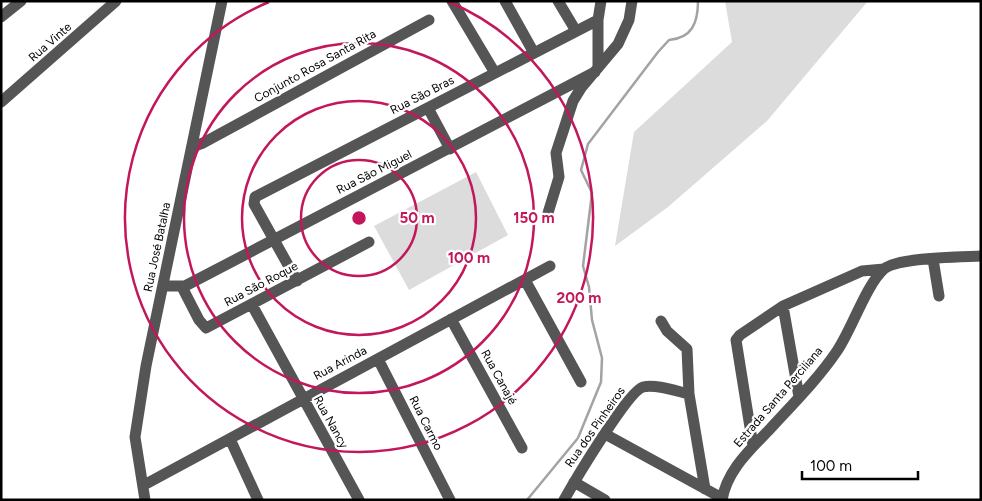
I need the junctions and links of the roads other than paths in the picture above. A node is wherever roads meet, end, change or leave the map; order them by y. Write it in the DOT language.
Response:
graph roads {
  1 [pos="21,1"];
  2 [pos="116,1"];
  3 [pos="222,1"];
  4 [pos="452,1"];
  5 [pos="505,1"];
  6 [pos="558,1"];
  7 [pos="601,1"];
  8 [pos="632,1"];
  9 [pos="1,17"];
  10 [pos="429,20"];
  11 [pos="598,20"];
  12 [pos="576,31"];
  13 [pos="534,53"];
  14 [pos="597,70"];
  15 [pos="495,72"];
  16 [pos="1,102"];
  17 [pos="428,108"];
  18 [pos="196,126"];
  19 [pos="213,136"];
  20 [pos="192,147"];
  21 [pos="450,149"];
  22 [pos="548,213"];
  23 [pos="274,239"];
  24 [pos="369,242"];
  25 [pos="981,256"];
  26 [pos="933,259"];
  27 [pos="550,266"];
  28 [pos="884,269"];
  29 [pos="524,280"];
  30 [pos="297,281"];
  31 [pos="163,286"];
  32 [pos="182,287"];
  33 [pos="939,296"];
  34 [pos="252,305"];
  35 [pos="783,306"];
  36 [pos="451,319"];
  37 [pos="661,321"];
  38 [pos="378,359"];
  39 [pos="581,382"];
  40 [pos="689,394"];
  41 [pos="799,397"];
  42 [pos="303,399"];
  43 [pos="605,434"];
  44 [pos="230,439"];
  45 [pos="753,446"];
  46 [pos="522,448"];
  47 [pos="574,482"];
  48 [pos="144,485"];
  49 [pos="705,489"];
  50 [pos="722,499"];
  51 [pos="145,500"];
  52 [pos="258,500"];
  53 [pos="359,500"];
  54 [pos="450,500"];
  55 [pos="564,500"];
  56 [pos="605,500"];
  1 -- 9 [label="street"];
  2 -- 16 [label="street, Rua Vinte"];
  3 -- 18 [label="street, Rua José Batalha"];
  4 -- 15 [label="street"];
  5 -- 13 [label="street"];
  6 -- 12 [label="street"];
  7 -- 11 [label="street"];
  8 -- 14 [label="street"];
  10 -- 19 [label="street, Conjunto Rosa Santa Rita"];
  11 -- 12 [label="street, Rua São Bras"];
  11 -- 14 [label="street"];
  12 -- 13 [label="street, Rua São Bras"];
  13 -- 15 [label="street, Rua São Bras"];
  14 -- 21 [label="street, Rua São Miguel"];
  14 -- 22 [label="street"];
  15 -- 17 [label="street, Rua São Bras"];
  17 -- 21 [label="street"];
  17 -- 23 [label="street, Rua São Bras"];
  18 -- 19 [label="street"];
  18 -- 20 [label="street, Rua José Batalha"];
  19 -- 20 [label="street, Conjunto Rosa Santa Rita"];
  20 -- 31 [label="street, Rua José Batalha"];
  21 -- 23 [label="street, Rua São Miguel"];
  23 -- 30 [label="street"];
  23 -- 32 [label="street, Rua São Miguel"];
  24 -- 30 [label="street, Rua São Roque"];
  25 -- 26 [label="street"];
  26 -- 28 [label="street"];
  26 -- 33 [label="street"];
  27 -- 29 [label="street, Rua Arinda"];
  28 -- 35 [label="street"];
  28 -- 41 [label="street, Estrada Santa Perciliana"];
  29 -- 36 [label="street, Rua Arinda"];
  29 -- 39 [label="street"];
  30 -- 34 [label="street, Rua São Roque"];
  31 -- 32 [label="street"];
  31 -- 48 [label="street, Rua José Batalha"];
  32 -- 34 [label="street, Rua São Roque"];
  34 -- 42 [label="street, Rua Nancy"];
  35 -- 41 [label="street"];
  35 -- 45 [label="street"];
  36 -- 38 [label="street, Rua Arinda"];
  36 -- 46 [label="street, Rua Canajé"];
  37 -- 40 [label="street"];
  38 -- 42 [label="street, Rua Arinda"];
  38 -- 54 [label="street, Rua Carmo"];
  40 -- 43 [label="street, Rua dos Pinheiros"];
  40 -- 49 [label="street"];
  41 -- 45 [label="street, Estrada Santa Perciliana"];
  42 -- 44 [label="street, Rua Arinda"];
  42 -- 53 [label="street, Rua Nancy"];
  43 -- 47 [label="street, Rua dos Pinheiros"];
  43 -- 49 [label="street"];
  44 -- 48 [label="street, Rua Arinda"];
  44 -- 52 [label="street"];
  45 -- 50 [label="street, Estrada Santa Perciliana"];
  47 -- 55 [label="street, Rua dos Pinheiros"];
  47 -- 56 [label="street"];
  48 -- 51 [label="street, Rua José Batalha"];
  49 -- 50 [label="street"];
}
